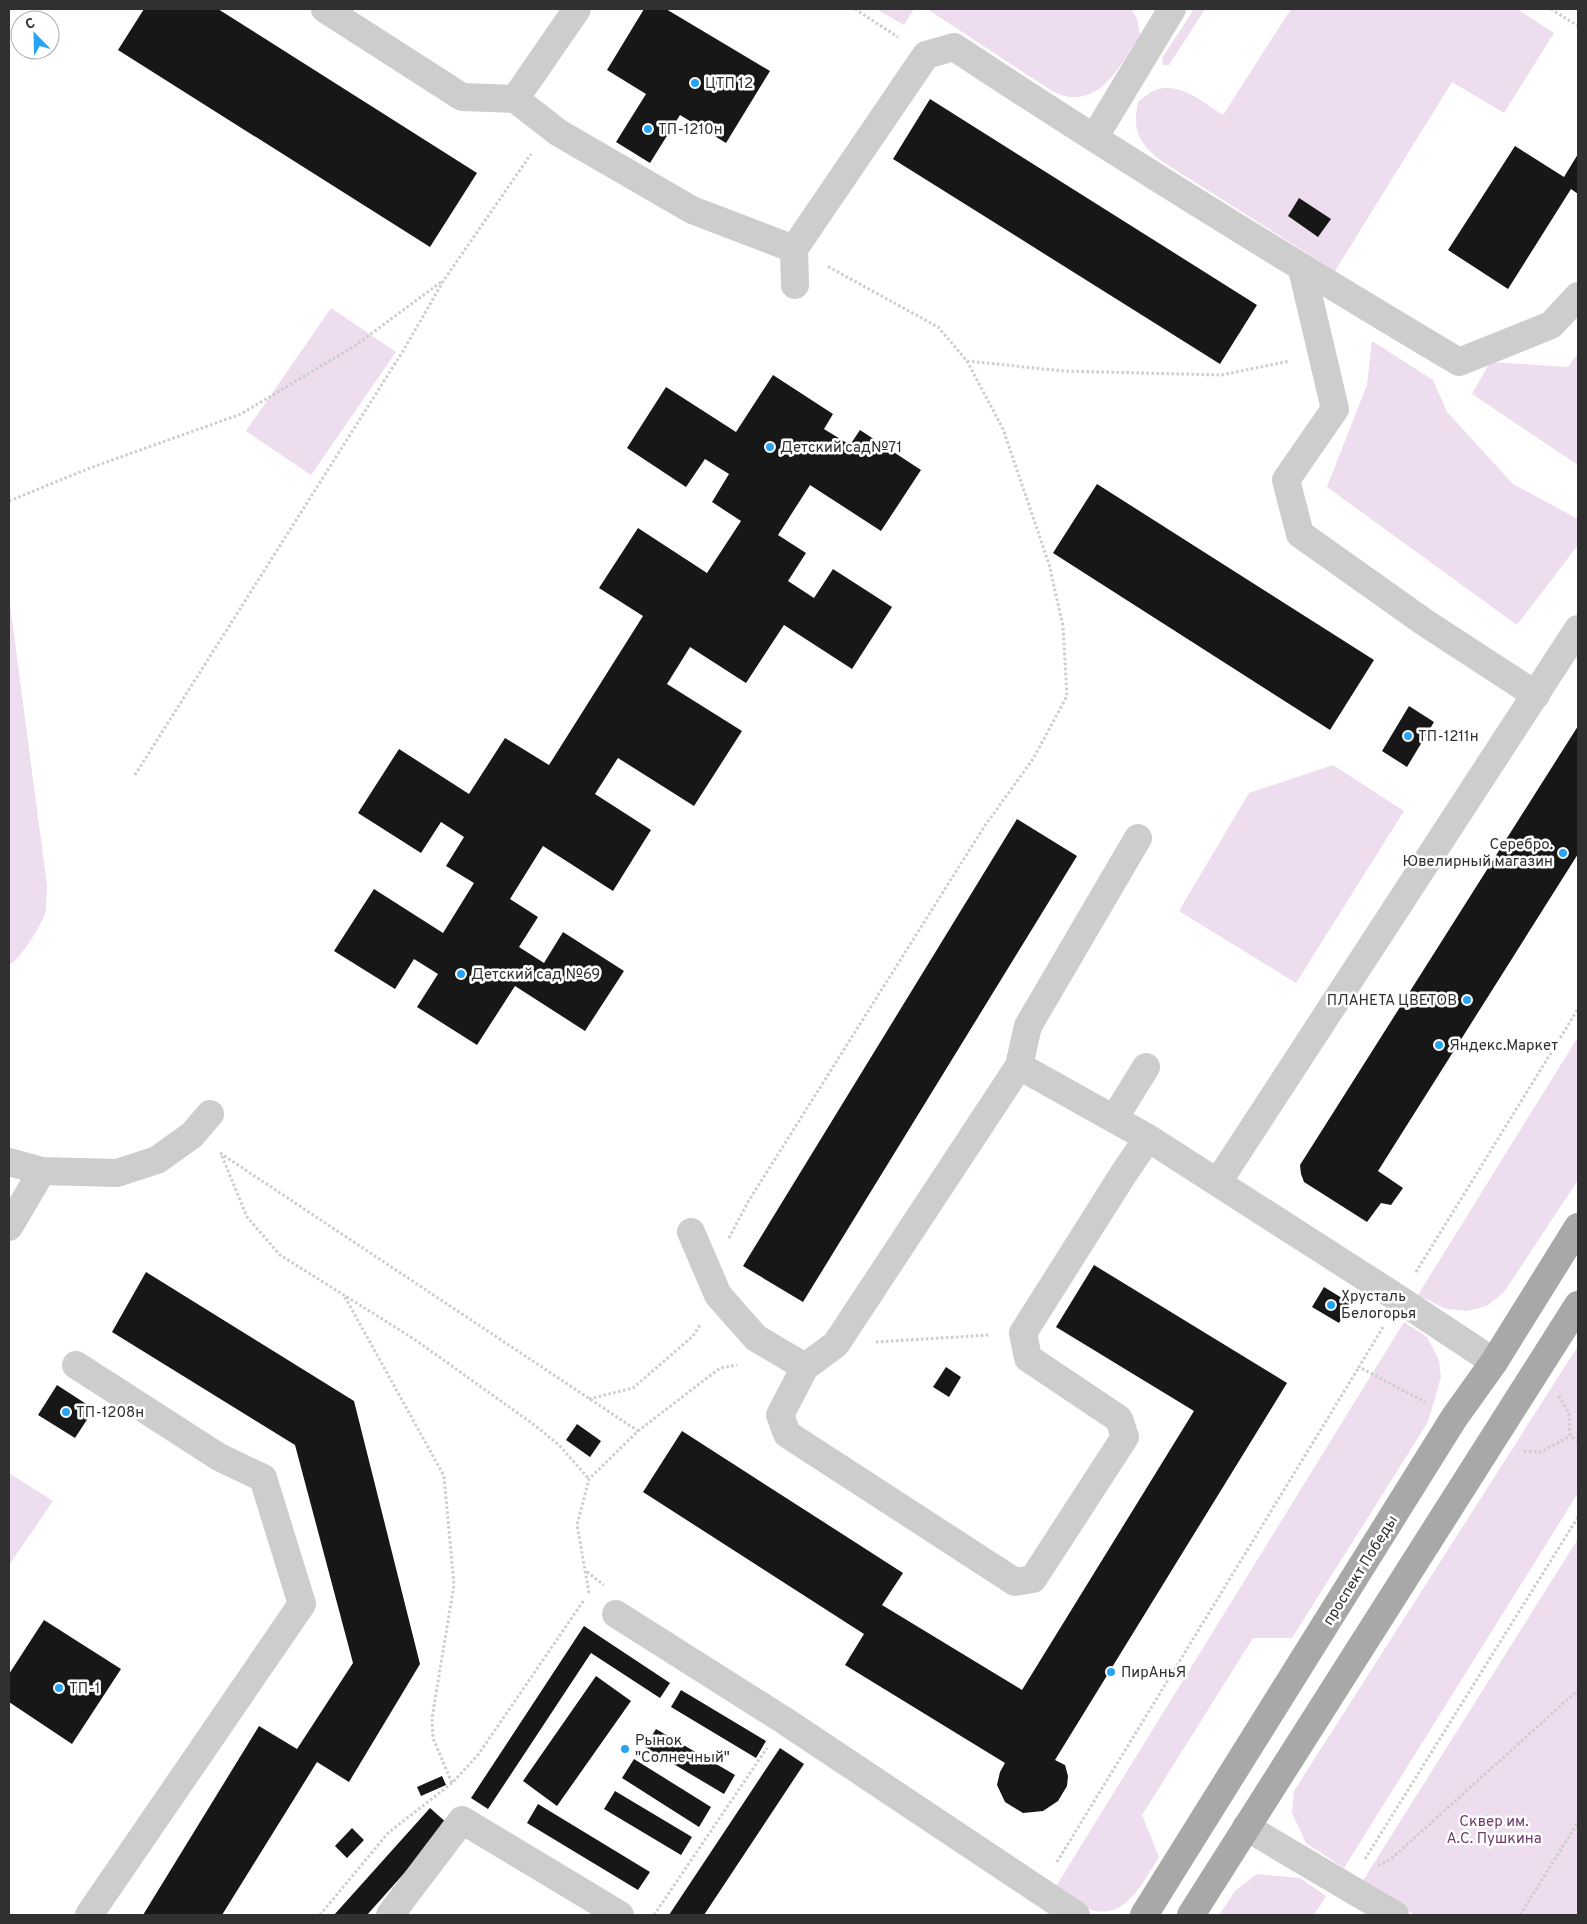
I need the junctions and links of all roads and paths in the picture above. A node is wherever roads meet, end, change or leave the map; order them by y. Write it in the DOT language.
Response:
graph roads {
  1 [pos="325,9"];
  2 [pos="577,9"];
  3 [pos="855,9"];
  4 [pos="1170,9"];
  5 [pos="1551,9"];
  6 [pos="1578,26"];
  7 [pos="926,55"];
  8 [pos="515,98"];
  9 [pos="560,133"];
  10 [pos="1094,138"];
  11 [pos="794,249"];
  12 [pos="1302,269"];
  13 [pos="444,280"];
  14 [pos="795,285"];
  15 [pos="1578,296"];
  16 [pos="1322,355"];
  17 [pos="967,361"];
  18 [pos="9,501"];
  19 [pos="1578,629"];
  20 [pos="1536,695"];
  21 [pos="135,776"];
  22 [pos="1138,838"];
  23 [pos="1578,1009"];
  24 [pos="1019,1066"];
  25 [pos="1146,1068"];
  26 [pos="210,1114"];
  27 [pos="1114,1119"];
  28 [pos="192,1135"];
  29 [pos="1148,1138"];
  30 [pos="222,1155"];
  31 [pos="9,1162"];
  32 [pos="42,1171"];
  33 [pos="1218,1182"];
  34 [pos="9,1227"];
  35 [pos="1578,1227"];
  36 [pos="691,1232"];
  37 [pos="726,1244"];
  38 [pos="718,1294"];
  39 [pos="345,1297"];
  40 [pos="1399,1299"];
  41 [pos="1578,1304"];
  42 [pos="1023,1333"];
  43 [pos="836,1344"];
  44 [pos="796,1361"];
  45 [pos="1494,1362"];
  46 [pos="76,1365"];
  47 [pos="1359,1367"];
  48 [pos="1557,1392"];
  49 [pos="589,1399"];
  50 [pos="1454,1418"];
  51 [pos="638,1431"];
  52 [pos="1570,1436"];
  53 [pos="1492,1439"];
  54 [pos="1578,1441"];
  55 [pos="589,1479"];
  56 [pos="1578,1517"];
  57 [pos="616,1614"];
  58 [pos="1578,1690"];
  59 [pos="785,1721"];
  60 [pos="452,1783"];
  61 [pos="1578,1822"];
  62 [pos="1246,1826"];
  63 [pos="1352,1881"];
  64 [pos="1038,1889"];
  65 [pos="90,1915"];
  66 [pos="320,1915"];
  67 [pos="390,1915"];
  68 [pos="620,1915"];
  69 [pos="654,1915"];
  70 [pos="1076,1915"];
  71 [pos="1144,1915"];
  72 [pos="1190,1915"];
  73 [pos="1395,1915"];
  74 [pos="1520,1915"];
  1 -- 8 [label="lane"];
  2 -- 8 [label="lane"];
  3 -- 7 [label="path"];
  4 -- 10 [label="lane"];
  5 -- 6 [label="path"];
  7 -- 10 [label="lane"];
  7 -- 11 [label="lane"];
  8 -- 9 [label="lane"];
  9 -- 11 [label="lane"];
  9 -- 13 [label="path"];
  10 -- 12 [label="lane"];
  11 -- 14 [label="lane"];
  11 -- 17 [label="path"];
  12 -- 15 [label="lane"];
  12 -- 16 [label="lane"];
  13 -- 18 [label="path"];
  13 -- 21 [label="path"];
  16 -- 17 [label="path"];
  16 -- 20 [label="lane"];
  17 -- 37 [label="path"];
  19 -- 20 [label="lane"];
  20 -- 33 [label="lane"];
  22 -- 24 [label="lane"];
  23 -- 40 [label="path"];
  24 -- 27 [label="lane"];
  24 -- 43 [label="lane"];
  25 -- 27 [label="lane"];
  26 -- 28 [label="lane"];
  27 -- 29 [label="lane"];
  28 -- 30 [label="path"];
  28 -- 32 [label="lane"];
  29 -- 33 [label="lane"];
  29 -- 42 [label="lane"];
  30 -- 39 [label="path"];
  30 -- 49 [label="path"];
  31 -- 32 [label="lane"];
  32 -- 34 [label="lane"];
  33 -- 40 [label="lane"];
  35 -- 45 [label="main road, проспект Победы"];
  36 -- 38 [label="lane"];
  38 -- 44 [label="lane"];
  38 -- 49 [label="path"];
  39 -- 55 [label="path"];
  39 -- 60 [label="path"];
  40 -- 45 [label="lane"];
  40 -- 47 [label="path"];
  41 -- 53 [label="main road"];
  42 -- 43 [label="path"];
  42 -- 44 [label="lane"];
  43 -- 44 [label="lane"];
  44 -- 51 [label="path"];
  45 -- 50 [label="main road, проспект Победы"];
  46 -- 65 [label="lane"];
  47 -- 50 [label="path"];
  47 -- 64 [label="path"];
  48 -- 52 [label="path"];
  49 -- 51 [label="path"];
  50 -- 71 [label="main road, проспект Победы"];
  51 -- 55 [label="path"];
  52 -- 53 [label="path"];
  52 -- 54 [label="path"];
  53 -- 62 [label="main road"];
  55 -- 60 [label="path"];
  56 -- 63 [label="path"];
  57 -- 59 [label="lane"];
  58 -- 63 [label="path"];
  59 -- 64 [label="lane"];
  59 -- 69 [label="path"];
  60 -- 66 [label="path"];
  61 -- 74 [label="path"];
  62 -- 63 [label="lane"];
  62 -- 72 [label="main road"];
  63 -- 73 [label="lane"];
  64 -- 70 [label="lane"];
  67 -- 68 [label="lane"];
}
